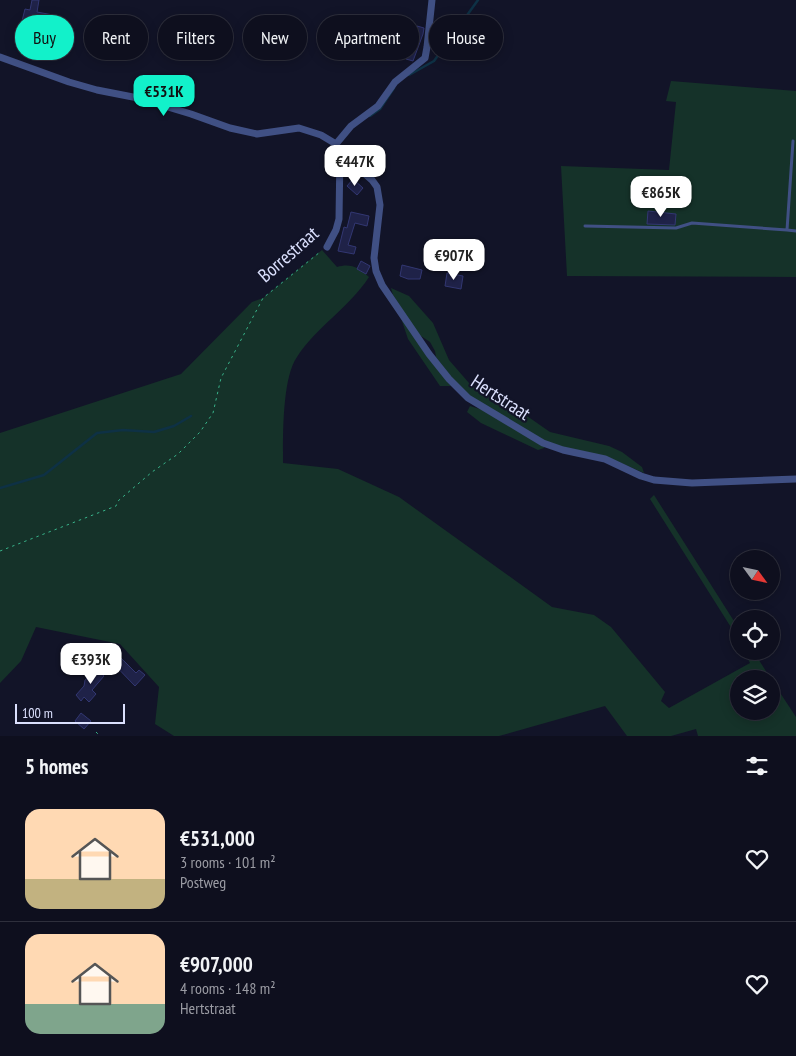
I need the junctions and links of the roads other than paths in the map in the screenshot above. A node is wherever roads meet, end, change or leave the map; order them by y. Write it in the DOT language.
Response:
graph roads {
  1 [pos="432,0"];
  2 [pos="0,57"];
  3 [pos="793,141"];
  4 [pos="336,144"];
  5 [pos="340,152"];
  6 [pos="586,226"];
  7 [pos="787,230"];
  8 [pos="796,230"];
  9 [pos="327,247"];
  10 [pos="796,479"];
  1 -- 4 [label="street"];
  2 -- 4 [label="street"];
  3 -- 7 [label="lane"];
  4 -- 5 [label="street, Borrestraat"];
  5 -- 9 [label="street, Borrestraat"];
  5 -- 10 [label="street, Hertstraat"];
  6 -- 7 [label="lane"];
  7 -- 8 [label="lane"];
}
